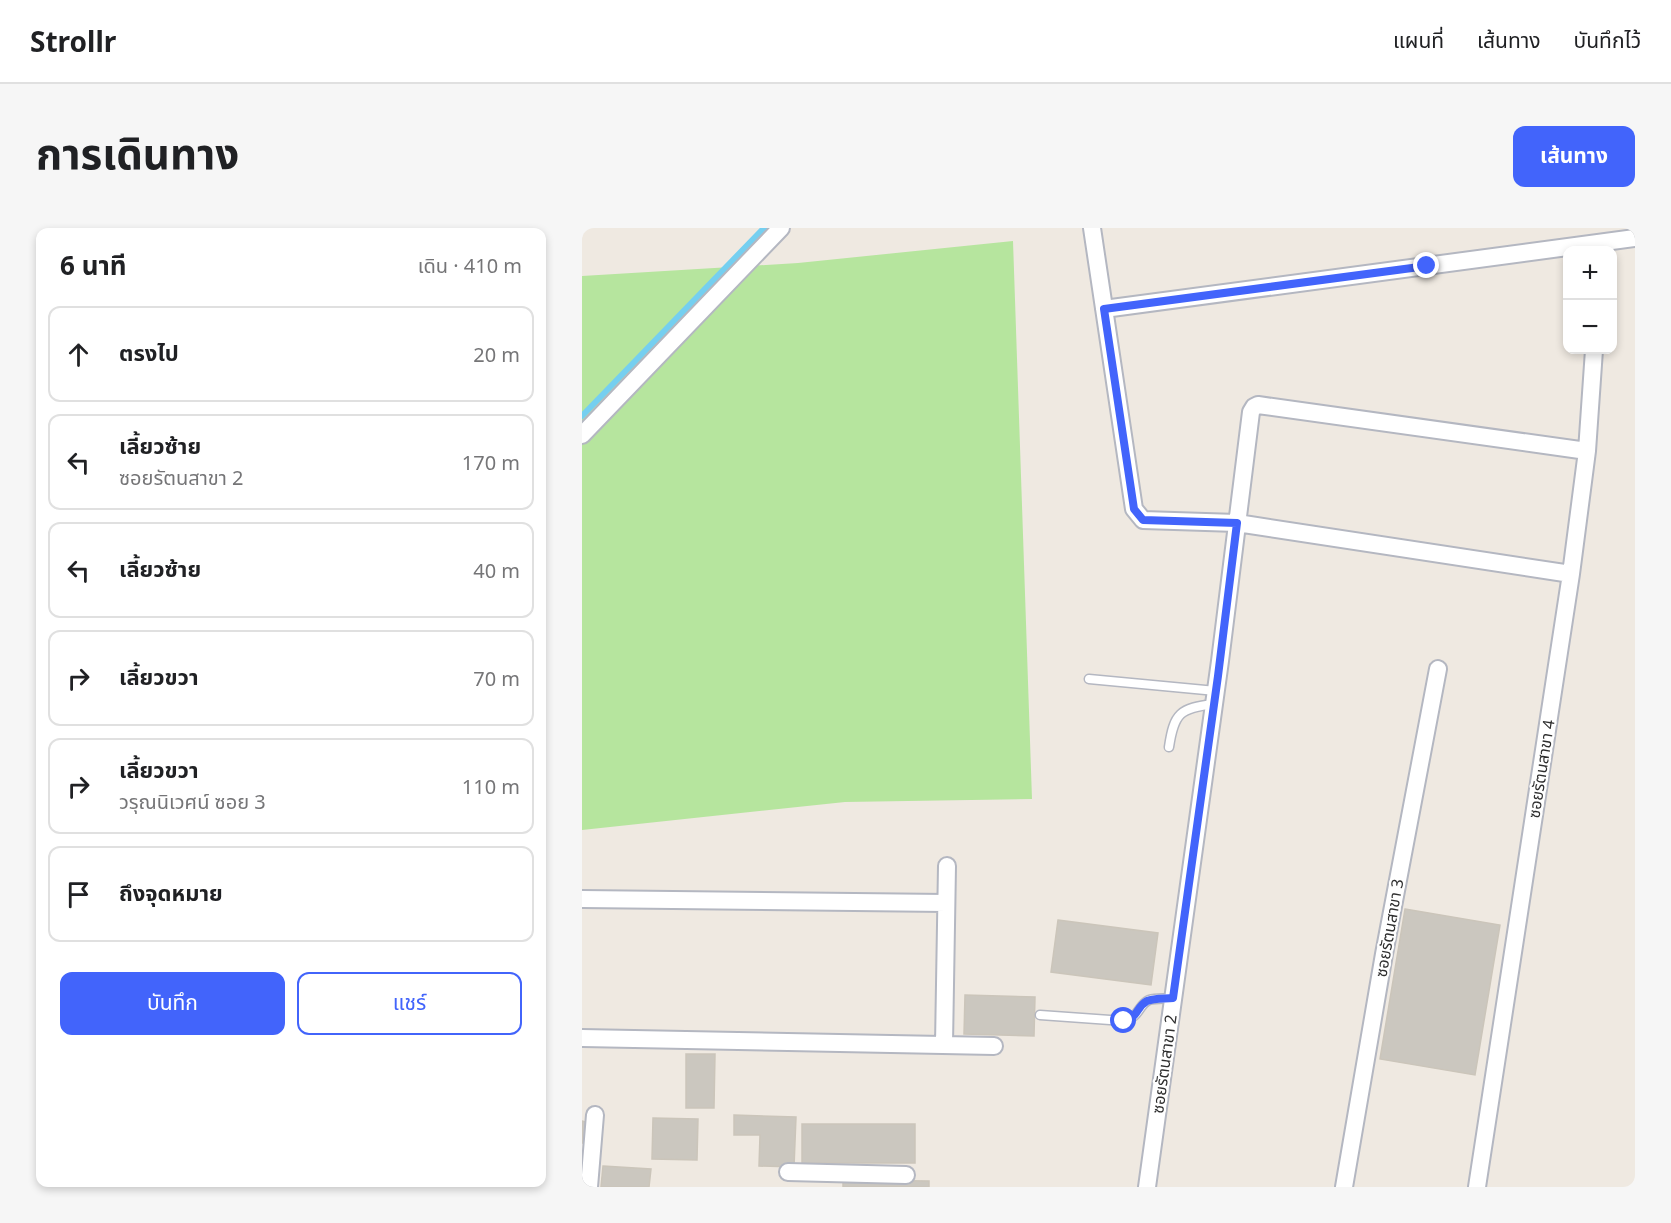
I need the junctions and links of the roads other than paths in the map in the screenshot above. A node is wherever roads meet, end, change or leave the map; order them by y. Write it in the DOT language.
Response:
graph roads {
  1 [pos="781,228"];
  2 [pos="1092,228"];
  3 [pos="1635,238"];
  4 [pos="1104,309"];
  5 [pos="1594,354"];
  6 [pos="582,435"];
  7 [pos="1587,451"];
  8 [pos="1237,523"];
  9 [pos="1571,574"];
  10 [pos="1438,669"];
  11 [pos="1089,679"];
  12 [pos="1215,697"];
  13 [pos="1169,747"];
  14 [pos="947,866"];
  15 [pos="582,899"];
  16 [pos="946,903"];
  17 [pos="1173,998"];
  18 [pos="1040,1015"];
  19 [pos="582,1038"];
  20 [pos="944,1044"];
  21 [pos="994,1046"];
  22 [pos="595,1115"];
  23 [pos="788,1172"];
  24 [pos="906,1175"];
  25 [pos="833,1180"];
  26 [pos="590,1187"];
  27 [pos="1147,1187"];
  28 [pos="1344,1187"];
  29 [pos="1477,1187"];
  1 -- 6 [label="street"];
  2 -- 4 [label="street"];
  3 -- 4 [label="street"];
  4 -- 8 [label="street"];
  5 -- 7 [label="street, ซอยรัตนสาขา 4"];
  7 -- 8 [label="street, ซอยรัตนสาขา 2"];
  7 -- 9 [label="street, ซอยรัตนสาขา 4"];
  8 -- 9 [label="street"];
  8 -- 12 [label="street, ซอยรัตนสาขา 2"];
  9 -- 29 [label="street, ซอยรัตนสาขา 4"];
  10 -- 28 [label="street, ซอยรัตนสาขา 3"];
  11 -- 12 [label="lane"];
  12 -- 13 [label="lane"];
  12 -- 17 [label="street, ซอยรัตนสาขา 2"];
  14 -- 16 [label="street"];
  15 -- 16 [label="street"];
  16 -- 20 [label="street"];
  17 -- 18 [label="lane"];
  17 -- 27 [label="street, ซอยรัตนสาขา 2"];
  19 -- 20 [label="street"];
  20 -- 21 [label="street"];
  22 -- 26 [label="street"];
  23 -- 25 [label="street"];
  24 -- 25 [label="street"];
}
